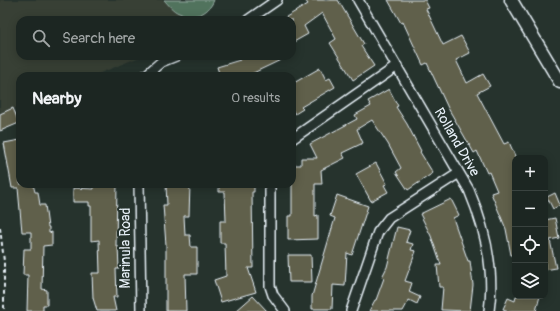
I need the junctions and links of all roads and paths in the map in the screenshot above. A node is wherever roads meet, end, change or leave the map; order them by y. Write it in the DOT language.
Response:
graph roads {
  1 [pos="277,0"];
  2 [pos="358,0"];
  3 [pos="511,0"];
  4 [pos="254,16"];
  5 [pos="166,60"];
  6 [pos="398,66"];
  7 [pos="150,72"];
  8 [pos="560,82"];
  9 [pos="296,136"];
  10 [pos="459,173"];
  11 [pos="139,188"];
  12 [pos="270,188"];
  13 [pos="0,228"];
  14 [pos="4,311"];
  15 [pos="140,311"];
  16 [pos="285,311"];
  17 [pos="351,311"];
  18 [pos="489,311"];
  1 -- 4 [label="street"];
  2 -- 6 [label="street, Rolland Drive"];
  3 -- 8 [label="street"];
  5 -- 7 [label="street"];
  6 -- 9 [label="street"];
  6 -- 10 [label="street, Rolland Drive"];
  10 -- 17 [label="street"];
  10 -- 18 [label="street, Rolland Drive"];
  11 -- 15 [label="street, Marinula Road"];
  12 -- 16 [label="street"];
  13 -- 14 [label="path"];
}
